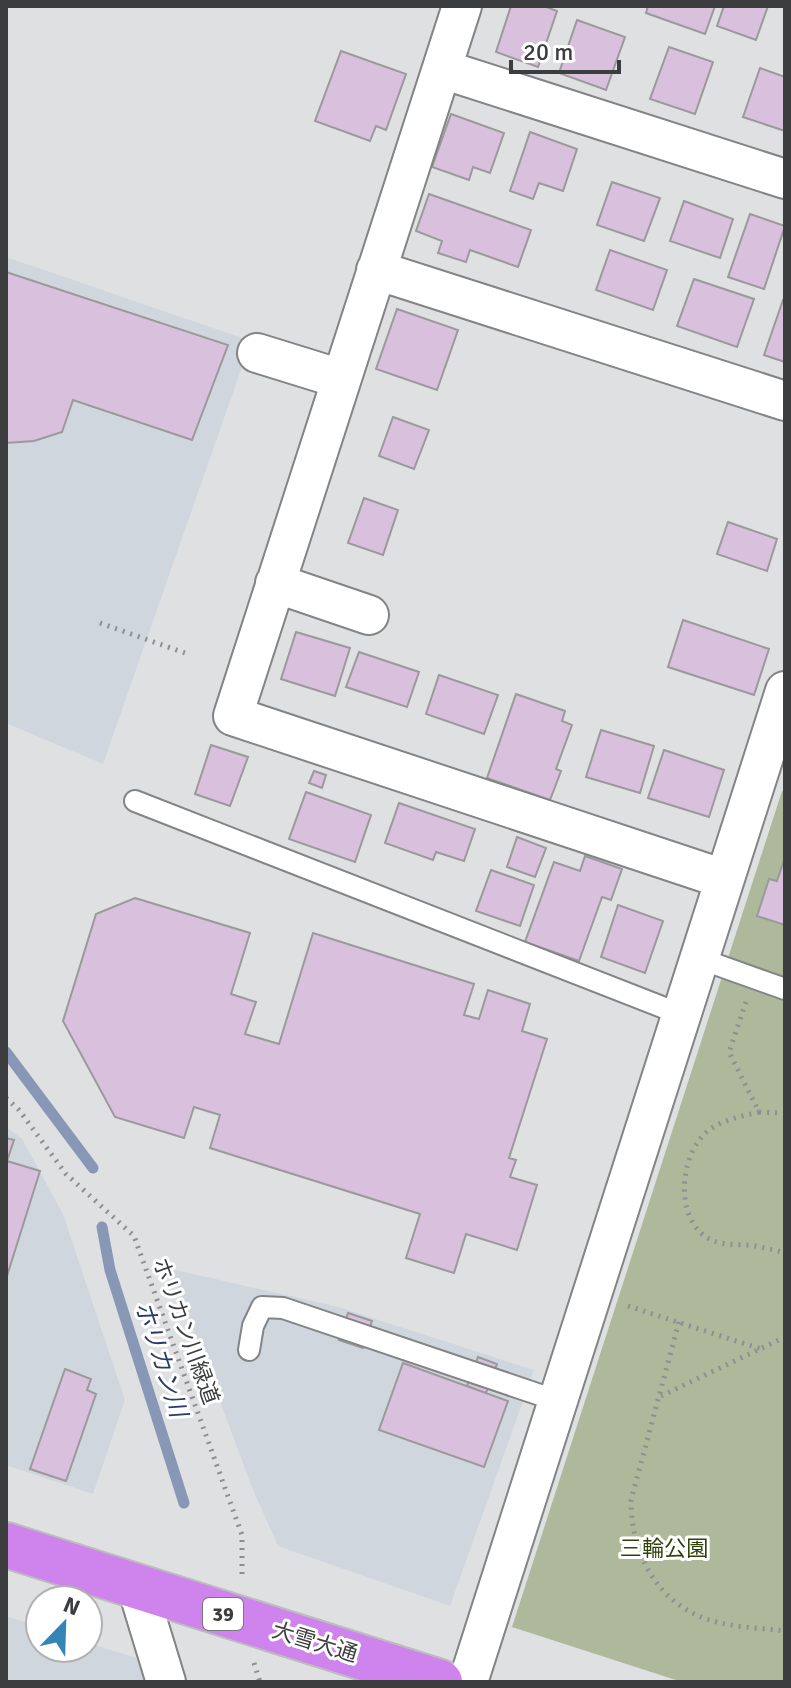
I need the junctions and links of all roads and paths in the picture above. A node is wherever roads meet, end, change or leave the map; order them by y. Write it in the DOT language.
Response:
graph roads {
  1 [pos="462,6"];
  2 [pos="442,69"];
  3 [pos="785,179"];
  4 [pos="376,270"];
  5 [pos="257,353"];
  6 [pos="341,379"];
  7 [pos="785,401"];
  8 [pos="275,583"];
  9 [pos="369,615"];
  10 [pos="100,623"];
  11 [pos="185,653"];
  12 [pos="785,691"];
  13 [pos="135,801"];
  14 [pos="724,879"];
  15 [pos="698,958"];
  16 [pos="754,978"];
  17 [pos="785,989"];
  18 [pos="680,1014"];
  19 [pos="6,1098"];
  20 [pos="759,1112"];
  21 [pos="785,1113"];
  22 [pos="785,1253"];
  23 [pos="592,1295"];
  24 [pos="679,1322"];
  25 [pos="785,1337"];
  26 [pos="761,1349"];
  27 [pos="249,1350"];
  28 [pos="660,1397"];
  29 [pos="558,1401"];
  30 [pos="6,1545"];
  31 [pos="137,1587"];
  32 [pos="242,1620"];
  33 [pos="785,1631"];
  34 [pos="166,1682"];
  35 [pos="440,1682"];
  36 [pos="468,1682"];
  1 -- 2 [label="street"];
  2 -- 3 [label="street"];
  2 -- 4 [label="street"];
  4 -- 6 [label="street"];
  4 -- 7 [label="street"];
  5 -- 6 [label="street"];
  6 -- 8 [label="street"];
  8 -- 9 [label="street"];
  8 -- 14 [label="street"];
  10 -- 11 [label="path"];
  12 -- 14 [label="street"];
  13 -- 18 [label="lane"];
  14 -- 15 [label="street"];
  15 -- 16 [label="lane"];
  15 -- 18 [label="street"];
  16 -- 17 [label="lane"];
  16 -- 20 [label="path"];
  18 -- 23 [label="street"];
  19 -- 32 [label="path, ホリカン川緑道"];
  20 -- 21 [label="path"];
  20 -- 22 [label="path"];
  23 -- 24 [label="path"];
  23 -- 29 [label="street"];
  24 -- 26 [label="path"];
  24 -- 28 [label="path"];
  25 -- 26 [label="path"];
  26 -- 28 [label="path"];
  27 -- 29 [label="lane"];
  28 -- 33 [label="path"];
  29 -- 36 [label="street"];
  30 -- 31 [label="highway, 大雪大通 / 39"];
  31 -- 32 [label="highway, 大雪大通 / 39"];
  31 -- 34 [label="street"];
  32 -- 35 [label="highway, 大雪大通 / 39"];
}
